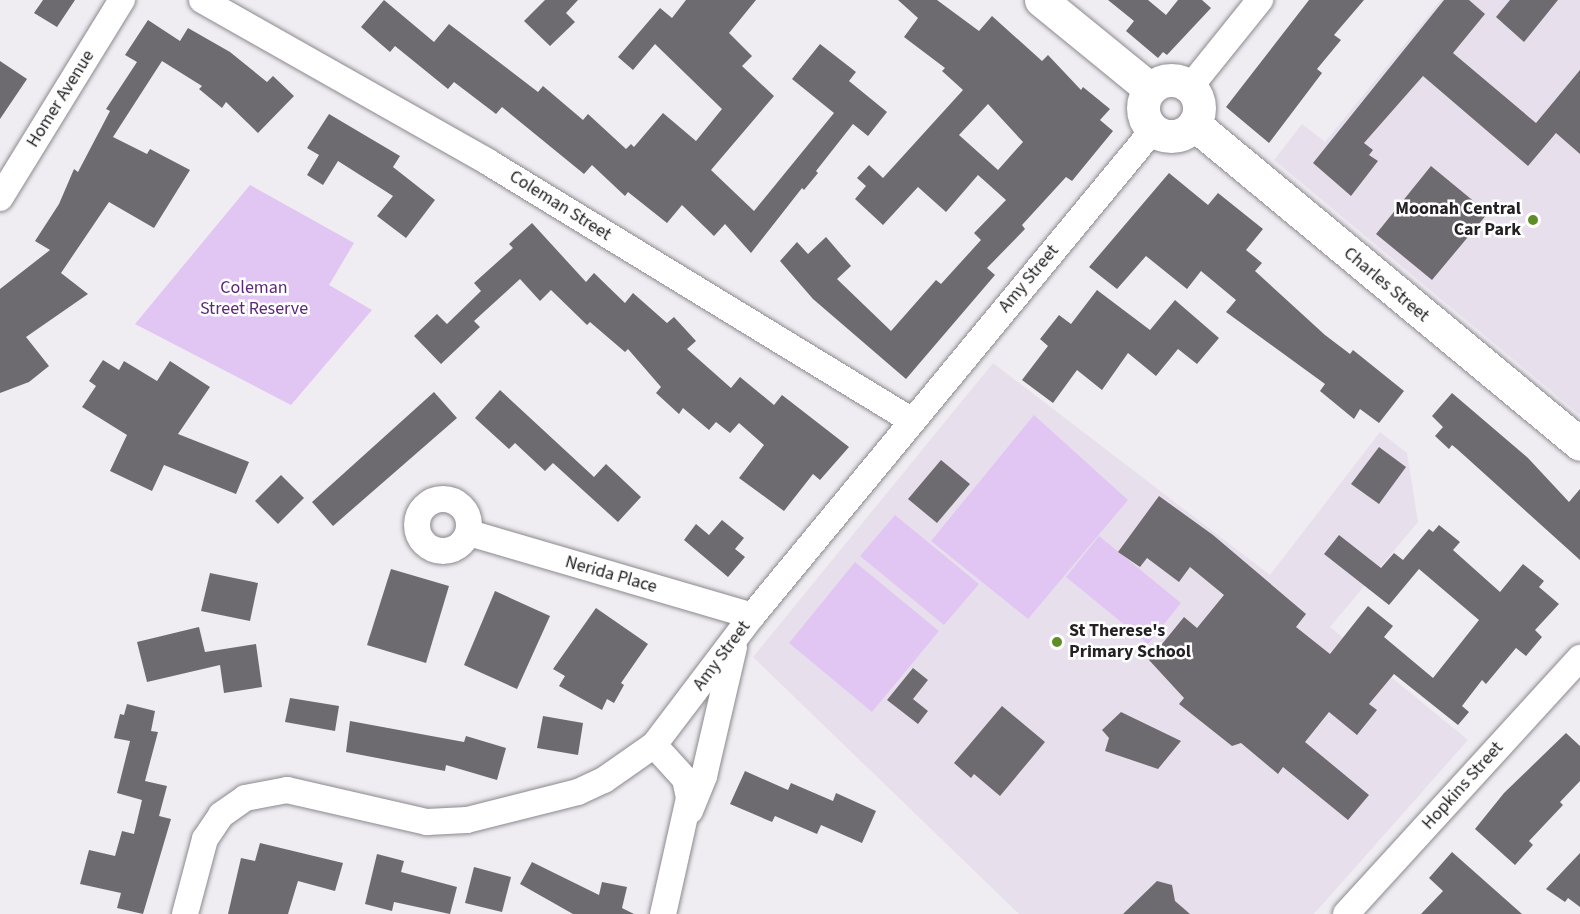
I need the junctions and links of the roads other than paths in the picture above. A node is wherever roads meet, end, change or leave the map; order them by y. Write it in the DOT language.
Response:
graph roads {
  1 [pos="122,0"];
  2 [pos="201,0"];
  3 [pos="1041,0"];
  4 [pos="1260,0"];
  5 [pos="1190,87"];
  6 [pos="1149,89"];
  7 [pos="1194,124"];
  8 [pos="1153,130"];
  9 [pos="0,198"];
  10 [pos="912,421"];
  11 [pos="1580,444"];
  12 [pos="469,533"];
  13 [pos="752,616"];
  14 [pos="736,638"];
  15 [pos="1580,658"];
  16 [pos="654,745"];
  17 [pos="688,814"];
  18 [pos="1349,913"];
  19 [pos="184,914"];
  20 [pos="663,914"];
  1 -- 9 [label="street, Homer Avenue"];
  2 -- 10 [label="street, Coleman Street"];
  3 -- 6 [label="street"];
  4 -- 5 [label="street"];
  5 -- 6 [label="street"];
  5 -- 7 [label="street"];
  6 -- 8 [label="street"];
  7 -- 8 [label="street"];
  7 -- 11 [label="street, Charles Street"];
  8 -- 10 [label="street, Amy Street"];
  10 -- 13 [label="street, Amy Street"];
  12 -- 13 [label="street, Nerida Place"];
  13 -- 14 [label="street, Amy Street"];
  14 -- 16 [label="street, Amy Street"];
  14 -- 17 [label="street"];
  15 -- 18 [label="street, Hopkins Street"];
  16 -- 17 [label="street"];
  16 -- 19 [label="street, Amy Street"];
  17 -- 20 [label="street"];
}
